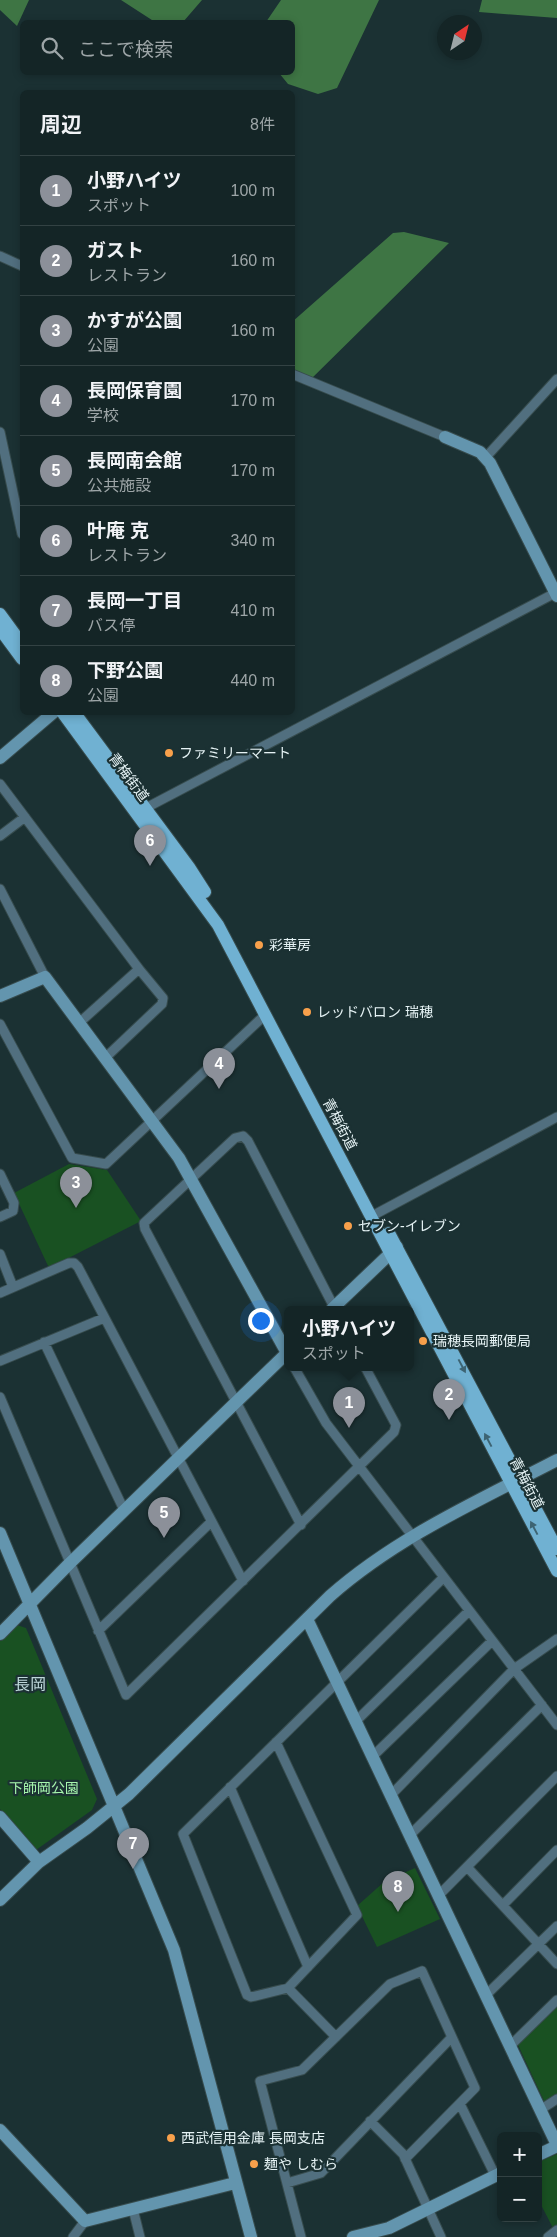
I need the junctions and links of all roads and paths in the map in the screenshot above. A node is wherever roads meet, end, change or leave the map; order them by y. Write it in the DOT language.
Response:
graph roads {
  1 [pos="0,256"];
  2 [pos="20,265"];
  3 [pos="295,375"];
  4 [pos="557,379"];
  5 [pos="0,432"];
  6 [pos="445,437"];
  7 [pos="486,457"];
  8 [pos="20,525"];
  9 [pos="556,593"];
  10 [pos="0,614"];
  11 [pos="0,629"];
  12 [pos="20,641"];
  13 [pos="20,656"];
  14 [pos="50,715"];
  15 [pos="64,715"];
  16 [pos="76,715"];
  17 [pos="0,758"];
  18 [pos="0,784"];
  19 [pos="141,810"];
  20 [pos="25,817"];
  21 [pos="0,836"];
  22 [pos="0,890"];
  23 [pos="140,969"];
  24 [pos="45,977"];
  25 [pos="0,996"];
  26 [pos="266,1014"];
  27 [pos="79,1023"];
  28 [pos="0,1024"];
  29 [pos="105,1058"];
  30 [pos="557,1117"];
  31 [pos="152,1121"];
  32 [pos="0,1174"];
  33 [pos="191,1178"];
  34 [pos="375,1214"];
  35 [pos="0,1217"];
  36 [pos="393,1250"];
  37 [pos="0,1254"];
  38 [pos="13,1287"];
  39 [pos="0,1293"];
  40 [pos="332,1306"];
  41 [pos="337,1306"];
  42 [pos="104,1318"];
  43 [pos="44,1342"];
  44 [pos="284,1348"];
  45 [pos="284,1356"];
  46 [pos="0,1360"];
  47 [pos="296,1371"];
  48 [pos="367,1371"];
  49 [pos="0,1397"];
  50 [pos="237,1401"];
  51 [pos="178,1458"];
  52 [pos="557,1460"];
  53 [pos="359,1468"];
  54 [pos="515,1481"];
  55 [pos="124,1510"];
  56 [pos="211,1522"];
  57 [pos="301,1525"];
  58 [pos="0,1533"];
  59 [pos="412,1536"];
  60 [pos="557,1549"];
  61 [pos="70,1563"];
  62 [pos="557,1571"];
  63 [pos="443,1578"];
  64 [pos="243,1581"];
  65 [pos="30,1604"];
  66 [pos="469,1611"];
  67 [pos="307,1619"];
  68 [pos="98,1631"];
  69 [pos="0,1634"];
  70 [pos="557,1639"];
  71 [pos="492,1641"];
  72 [pos="514,1669"];
  73 [pos="337,1681"];
  74 [pos="542,1704"];
  75 [pos="356,1721"];
  76 [pos="557,1725"];
  77 [pos="276,1742"];
  78 [pos="373,1756"];
  79 [pos="557,1776"];
  80 [pos="230,1787"];
  81 [pos="391,1795"];
  82 [pos="115,1806"];
  83 [pos="0,1817"];
  84 [pos="411,1834"];
  85 [pos="557,1850"];
  86 [pos="39,1862"];
  87 [pos="468,1868"];
  88 [pos="438,1896"];
  89 [pos="0,1900"];
  90 [pos="503,1905"];
  91 [pos="557,1926"];
  92 [pos="539,1945"];
  93 [pos="557,1964"];
  94 [pos="308,1967"];
  95 [pos="288,1988"];
  96 [pos="485,1996"];
  97 [pos="557,2000"];
  98 [pos="336,2037"];
  99 [pos="451,2038"];
  100 [pos="510,2046"];
  101 [pos="557,2098"];
  102 [pos="460,2104"];
  103 [pos="540,2110"];
  104 [pos="370,2121"];
  105 [pos="0,2130"];
  106 [pos="557,2145"];
  107 [pos="542,2153"];
  108 [pos="405,2158"];
  109 [pos="497,2172"];
  110 [pos="497,2174"];
  111 [pos="236,2183"];
  112 [pos="287,2183"];
  113 [pos="428,2207"];
  114 [pos="133,2209"];
  115 [pos="85,2221"];
  116 [pos="557,2231"];
  117 [pos="74,2237"];
  118 [pos="140,2237"];
  119 [pos="251,2237"];
  120 [pos="301,2237"];
  121 [pos="353,2237"];
  122 [pos="441,2237"];
  123 [pos="548,2237"];
  1 -- 2 [label="street"];
  3 -- 6 [label="street"];
  4 -- 7 [label="street"];
  5 -- 8 [label="street"];
  6 -- 7 [label="street"];
  7 -- 9 [label="street"];
  9 -- 19 [label="street"];
  10 -- 12 [label="main road"];
  11 -- 13 [label="main road"];
  14 -- 17 [label="street"];
  15 -- 19 [label="main road, 青梅街道"];
  16 -- 19 [label="main road, 青梅街道"];
  18 -- 20 [label="street"];
  19 -- 26 [label="main road, 青梅街道"];
  19 -- 34 [label="main road, 青梅街道"];
  20 -- 21 [label="street"];
  20 -- 23 [label="street"];
  22 -- 24 [label="street"];
  23 -- 27 [label="street"];
  23 -- 29 [label="street"];
  24 -- 25 [label="street"];
  24 -- 27 [label="street"];
  26 -- 31 [label="street"];
  26 -- 34 [label="main road, 青梅街道"];
  27 -- 29 [label="street"];
  28 -- 31 [label="street"];
  29 -- 31 [label="street"];
  30 -- 34 [label="street"];
  31 -- 33 [label="street"];
  32 -- 35 [label="street"];
  33 -- 40 [label="street"];
  33 -- 44 [label="street"];
  33 -- 50 [label="street"];
  34 -- 36 [label="main road, 青梅街道"];
  36 -- 41 [label="street"];
  36 -- 54 [label="main road, 青梅街道"];
  37 -- 38 [label="street"];
  38 -- 39 [label="street"];
  38 -- 42 [label="street"];
  42 -- 43 [label="street"];
  42 -- 51 [label="street"];
  43 -- 46 [label="street"];
  43 -- 55 [label="street"];
  45 -- 50 [label="street"];
  47 -- 53 [label="street"];
  48 -- 53 [label="street"];
  49 -- 61 [label="street"];
  50 -- 51 [label="street"];
  50 -- 57 [label="street"];
  51 -- 55 [label="street"];
  51 -- 56 [label="street"];
  52 -- 54 [label="street"];
  53 -- 57 [label="street"];
  53 -- 59 [label="street"];
  54 -- 59 [label="street"];
  54 -- 60 [label="main road, 青梅街道"];
  62 -- 54 [label="main road, 青梅街道, one-way"];
  55 -- 61 [label="street"];
  56 -- 64 [label="street"];
  56 -- 68 [label="street"];
  57 -- 64 [label="street"];
  58 -- 65 [label="street"];
  59 -- 63 [label="street"];
  59 -- 67 [label="street"];
  61 -- 65 [label="street"];
  61 -- 68 [label="street"];
  63 -- 66 [label="street"];
  63 -- 73 [label="street"];
  64 -- 68 [label="street"];
  65 -- 69 [label="street"];
  65 -- 82 [label="street"];
  66 -- 71 [label="street"];
  66 -- 75 [label="street"];
  67 -- 73 [label="street"];
  67 -- 82 [label="street"];
  70 -- 72 [label="street"];
  71 -- 72 [label="street"];
  71 -- 78 [label="street"];
  72 -- 74 [label="street"];
  72 -- 81 [label="street"];
  73 -- 75 [label="street"];
  73 -- 77 [label="street"];
  74 -- 76 [label="street"];
  74 -- 84 [label="street"];
  75 -- 78 [label="street"];
  77 -- 80 [label="street"];
  77 -- 94 [label="street"];
  78 -- 81 [label="street"];
  79 -- 87 [label="street"];
  80 -- 94 [label="street"];
  80 -- 95 [label="street"];
  81 -- 84 [label="street"];
  82 -- 86 [label="street"];
  82 -- 111 [label="street"];
  83 -- 86 [label="street"];
  84 -- 88 [label="street"];
  85 -- 90 [label="street"];
  86 -- 89 [label="street"];
  87 -- 88 [label="street"];
  87 -- 90 [label="street"];
  88 -- 96 [label="street"];
  90 -- 92 [label="street"];
  91 -- 92 [label="street"];
  92 -- 93 [label="street"];
  92 -- 96 [label="street"];
  94 -- 95 [label="street"];
  95 -- 98 [label="street"];
  96 -- 100 [label="street"];
  97 -- 100 [label="street"];
  98 -- 99 [label="street"];
  98 -- 112 [label="street"];
  99 -- 102 [label="street"];
  99 -- 104 [label="street"];
  100 -- 103 [label="street"];
  101 -- 103 [label="street"];
  102 -- 108 [label="street"];
  102 -- 109 [label="street"];
  103 -- 106 [label="street"];
  104 -- 108 [label="street"];
  104 -- 112 [label="street"];
  105 -- 115 [label="street"];
  106 -- 107 [label="street"];
  108 -- 113 [label="street"];
  110 -- 113 [label="street"];
  111 -- 114 [label="street"];
  111 -- 119 [label="street"];
  112 -- 120 [label="street"];
  113 -- 121 [label="street"];
  113 -- 122 [label="street"];
  114 -- 115 [label="street"];
  114 -- 118 [label="street"];
  115 -- 117 [label="street"];
  116 -- 123 [label="street"];
}
